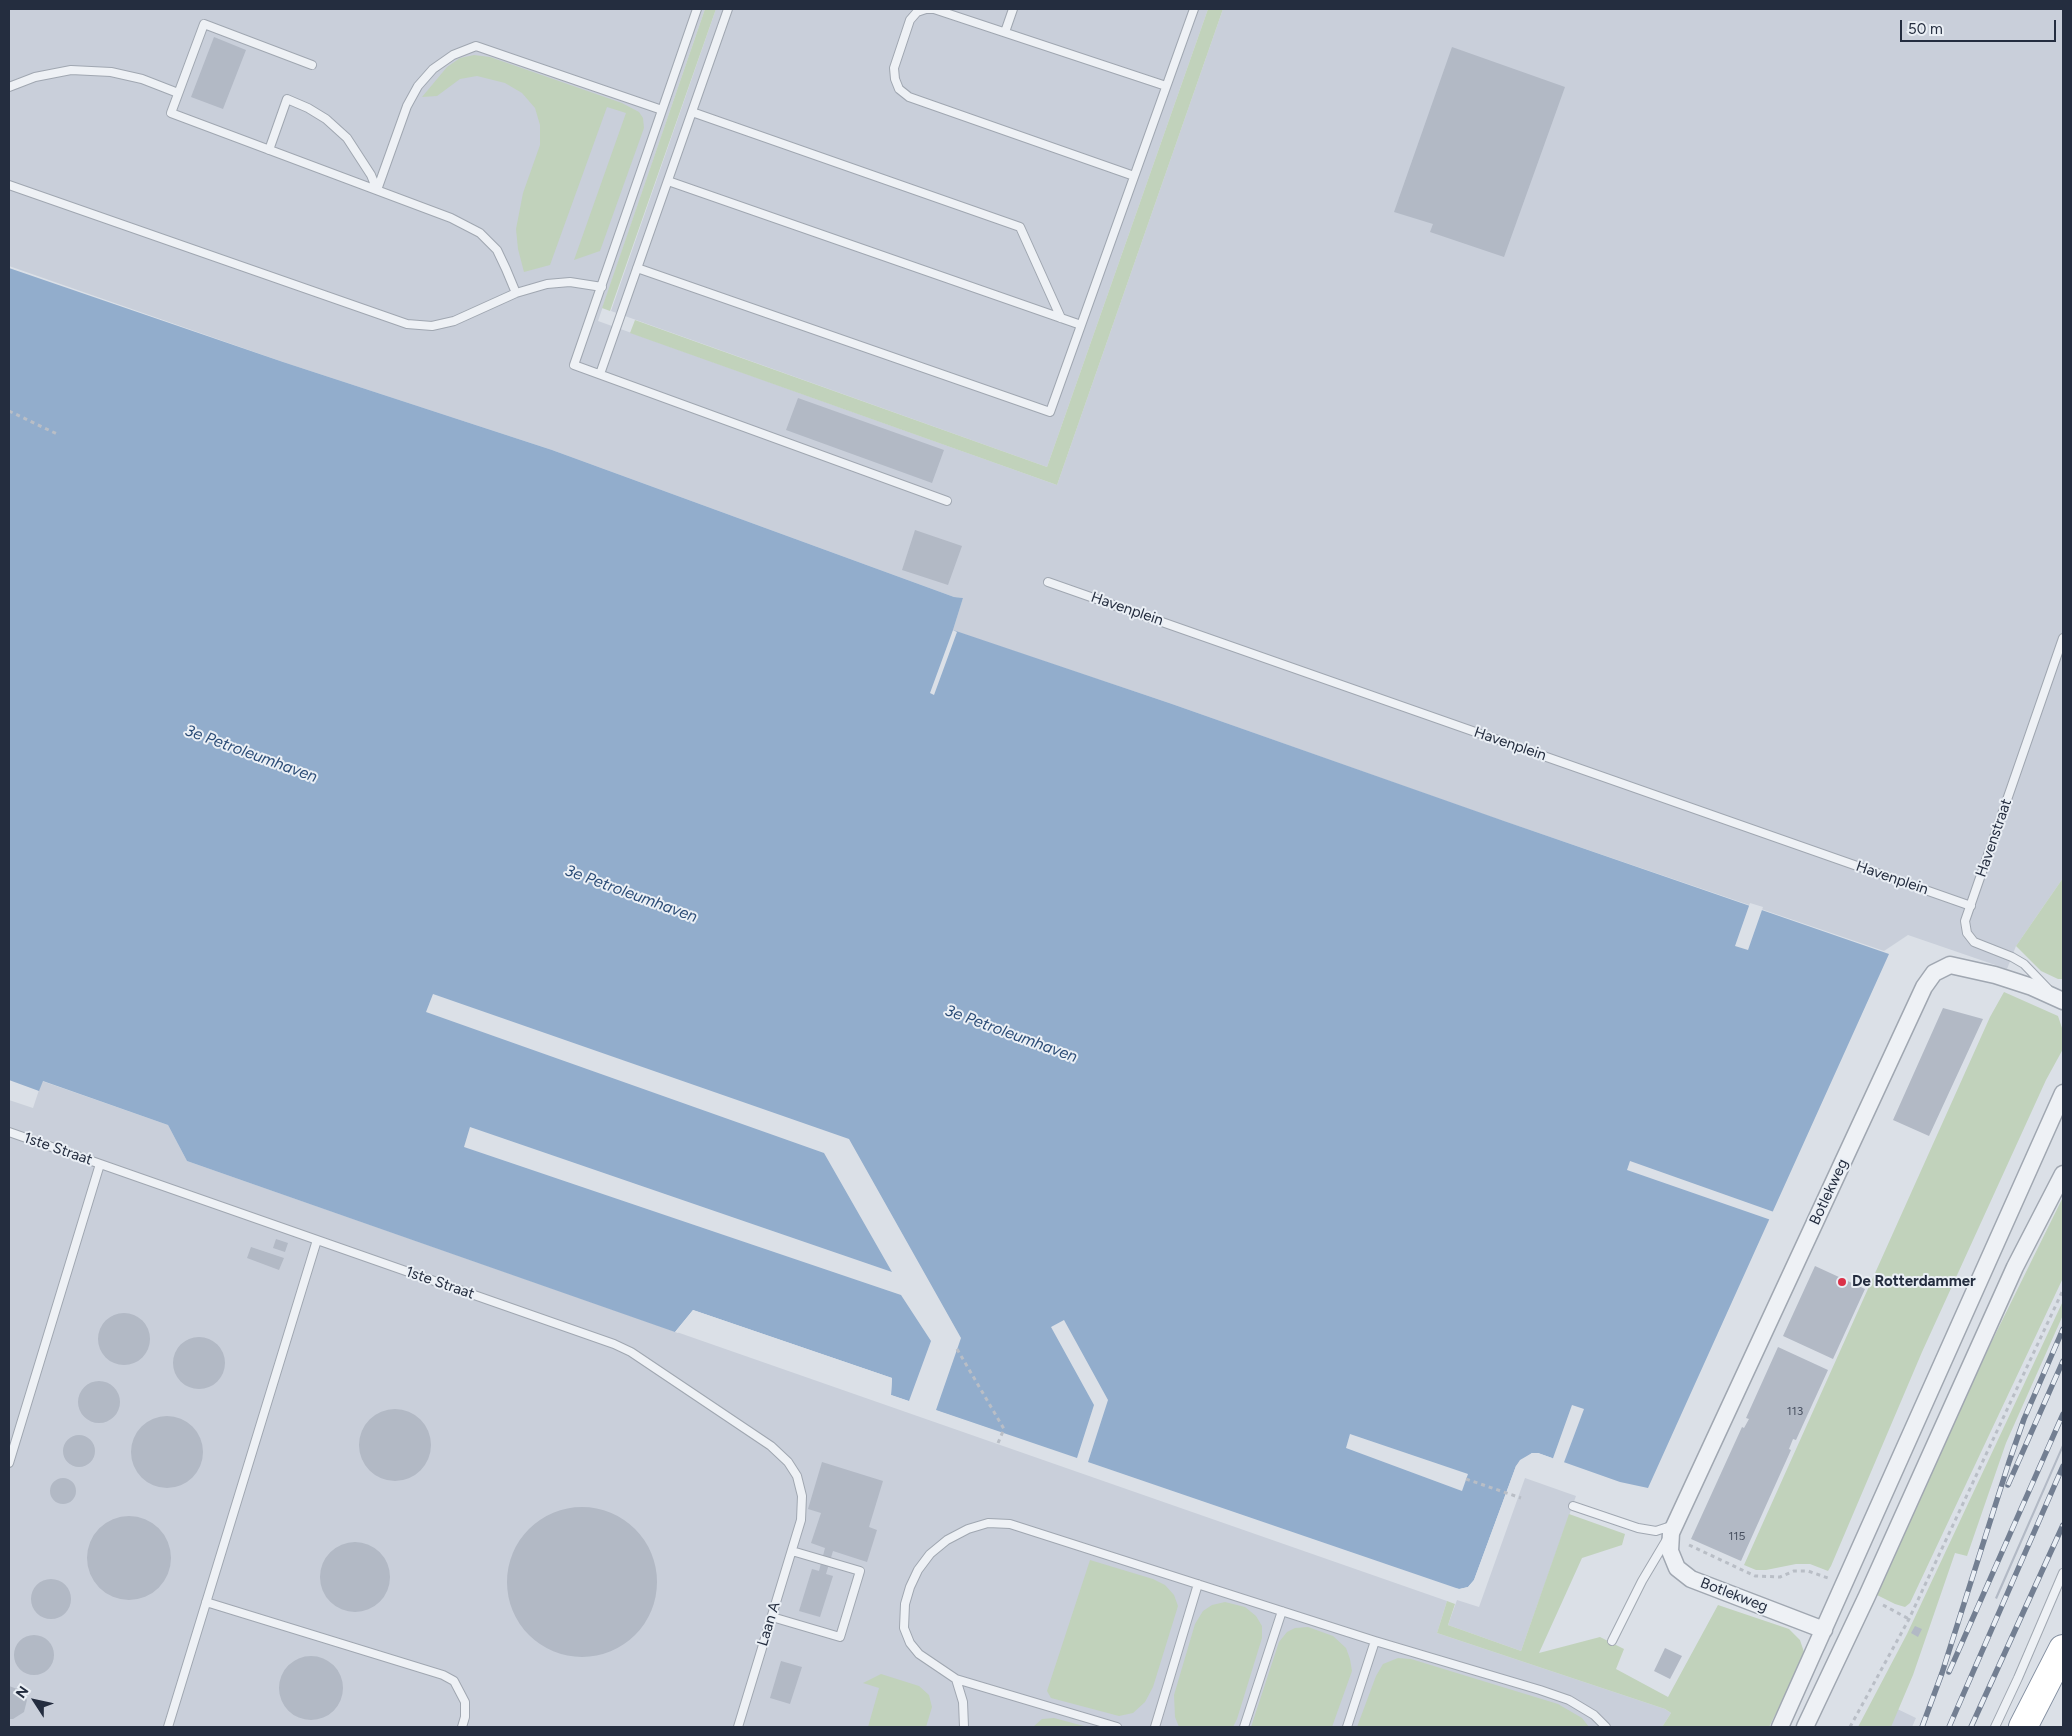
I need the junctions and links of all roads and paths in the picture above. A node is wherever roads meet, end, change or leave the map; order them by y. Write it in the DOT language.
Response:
graph roads {
  1 [pos="697,9"];
  2 [pos="728,9"];
  3 [pos="1013,9"];
  4 [pos="1194,9"];
  5 [pos="1005,32"];
  6 [pos="312,64"];
  7 [pos="1166,86"];
  8 [pos="9,87"];
  9 [pos="178,93"];
  10 [pos="662,110"];
  11 [pos="692,112"];
  12 [pos="268,150"];
  13 [pos="1134,176"];
  14 [pos="668,182"];
  15 [pos="9,185"];
  16 [pos="377,190"];
  17 [pos="638,268"];
  18 [pos="602,287"];
  19 [pos="516,293"];
  20 [pos="1061,318"];
  21 [pos="1081,325"];
  22 [pos="600,374"];
  23 [pos="9,411"];
  24 [pos="57,434"];
  25 [pos="947,501"];
  26 [pos="1048,582"];
  27 [pos="2063,638"];
  28 [pos="1971,906"];
  29 [pos="2059,999"];
  30 [pos="2063,1092"];
  31 [pos="9,1132"];
  32 [pos="100,1164"];
  33 [pos="2063,1174"];
  34 [pos="317,1240"];
  35 [pos="2063,1290"];
  36 [pos="957,1349"];
  37 [pos="998,1443"];
  38 [pos="9,1463"];
  39 [pos="1466,1479"];
  40 [pos="1521,1498"];
  41 [pos="1573,1506"];
  42 [pos="801,1520"];
  43 [pos="1672,1531"];
  44 [pos="792,1551"];
  45 [pos="2063,1573"];
  46 [pos="1198,1584"];
  47 [pos="1843,1586"];
  48 [pos="1867,1596"];
  49 [pos="206,1602"];
  50 [pos="1282,1611"];
  51 [pos="772,1616"];
  52 [pos="1909,1619"];
  53 [pos="1824,1630"];
  54 [pos="1375,1641"];
  55 [pos="1612,1641"];
  56 [pos="2063,1649"];
  57 [pos="956,1679"];
  58 [pos="168,1727"];
  59 [pos="462,1727"];
  60 [pos="738,1727"];
  61 [pos="964,1727"];
  62 [pos="1117,1727"];
  63 [pos="1155,1727"];
  64 [pos="1244,1727"];
  65 [pos="1347,1727"];
  66 [pos="1606,1727"];
  67 [pos="1780,1727"];
  68 [pos="1805,1727"];
  69 [pos="1850,1727"];
  70 [pos="1995,1727"];
  71 [pos="2023,1727"];
  1 -- 10 [label="lane"];
  2 -- 11 [label="lane"];
  3 -- 5 [label="lane"];
  4 -- 7 [label="lane"];
  5 -- 7 [label="lane"];
  5 -- 13 [label="lane"];
  6 -- 9 [label="lane"];
  7 -- 13 [label="lane"];
  8 -- 9 [label="lane"];
  9 -- 12 [label="lane"];
  10 -- 16 [label="lane"];
  10 -- 18 [label="lane"];
  11 -- 14 [label="lane"];
  11 -- 20 [label="lane"];
  12 -- 16 [label="lane"];
  12 -- 16 [label="lane"];
  13 -- 21 [label="lane"];
  14 -- 17 [label="lane"];
  14 -- 20 [label="lane"];
  15 -- 19 [label="lane"];
  16 -- 19 [label="lane"];
  17 -- 21 [label="lane"];
  17 -- 22 [label="lane"];
  18 -- 19 [label="lane"];
  18 -- 22 [label="lane"];
  20 -- 21 [label="lane"];
  22 -- 25 [label="lane"];
  23 -- 24 [label="path"];
  26 -- 28 [label="lane, Havenplein"];
  27 -- 28 [label="lane, Havenstraat"];
  28 -- 29 [label="lane, Havenstraat"];
  29 -- 43 [label="street, Botlekweg"];
  30 -- 47 [label="street"];
  31 -- 32 [label="lane, 1ste Straat"];
  32 -- 34 [label="lane, 1ste Straat"];
  32 -- 38 [label="lane"];
  33 -- 48 [label="street"];
  34 -- 42 [label="lane, 1ste Straat"];
  34 -- 49 [label="lane"];
  35 -- 52 [label="path"];
  36 -- 37 [label="path"];
  39 -- 40 [label="path"];
  41 -- 43 [label="lane"];
  42 -- 44 [label="lane, Laan A"];
  43 -- 47 [label="path, Botlekweg"];
  43 -- 53 [label="street, Botlekweg"];
  43 -- 55 [label="lane"];
  44 -- 51 [label="lane, Laan A"];
  44 -- 51 [label="lane"];
  45 -- 70 [label="lane"];
  46 -- 50 [label="lane"];
  46 -- 57 [label="lane"];
  46 -- 63 [label="lane"];
  47 -- 53 [label="street"];
  48 -- 52 [label="path"];
  48 -- 68 [label="street"];
  49 -- 58 [label="lane"];
  49 -- 59 [label="lane"];
  50 -- 54 [label="lane"];
  50 -- 64 [label="lane"];
  51 -- 60 [label="lane, Laan A"];
  52 -- 69 [label="path"];
  53 -- 67 [label="street"];
  54 -- 65 [label="lane"];
  54 -- 66 [label="lane"];
  56 -- 71 [label="highway"];
  57 -- 61 [label="lane"];
  57 -- 62 [label="lane"];
}
